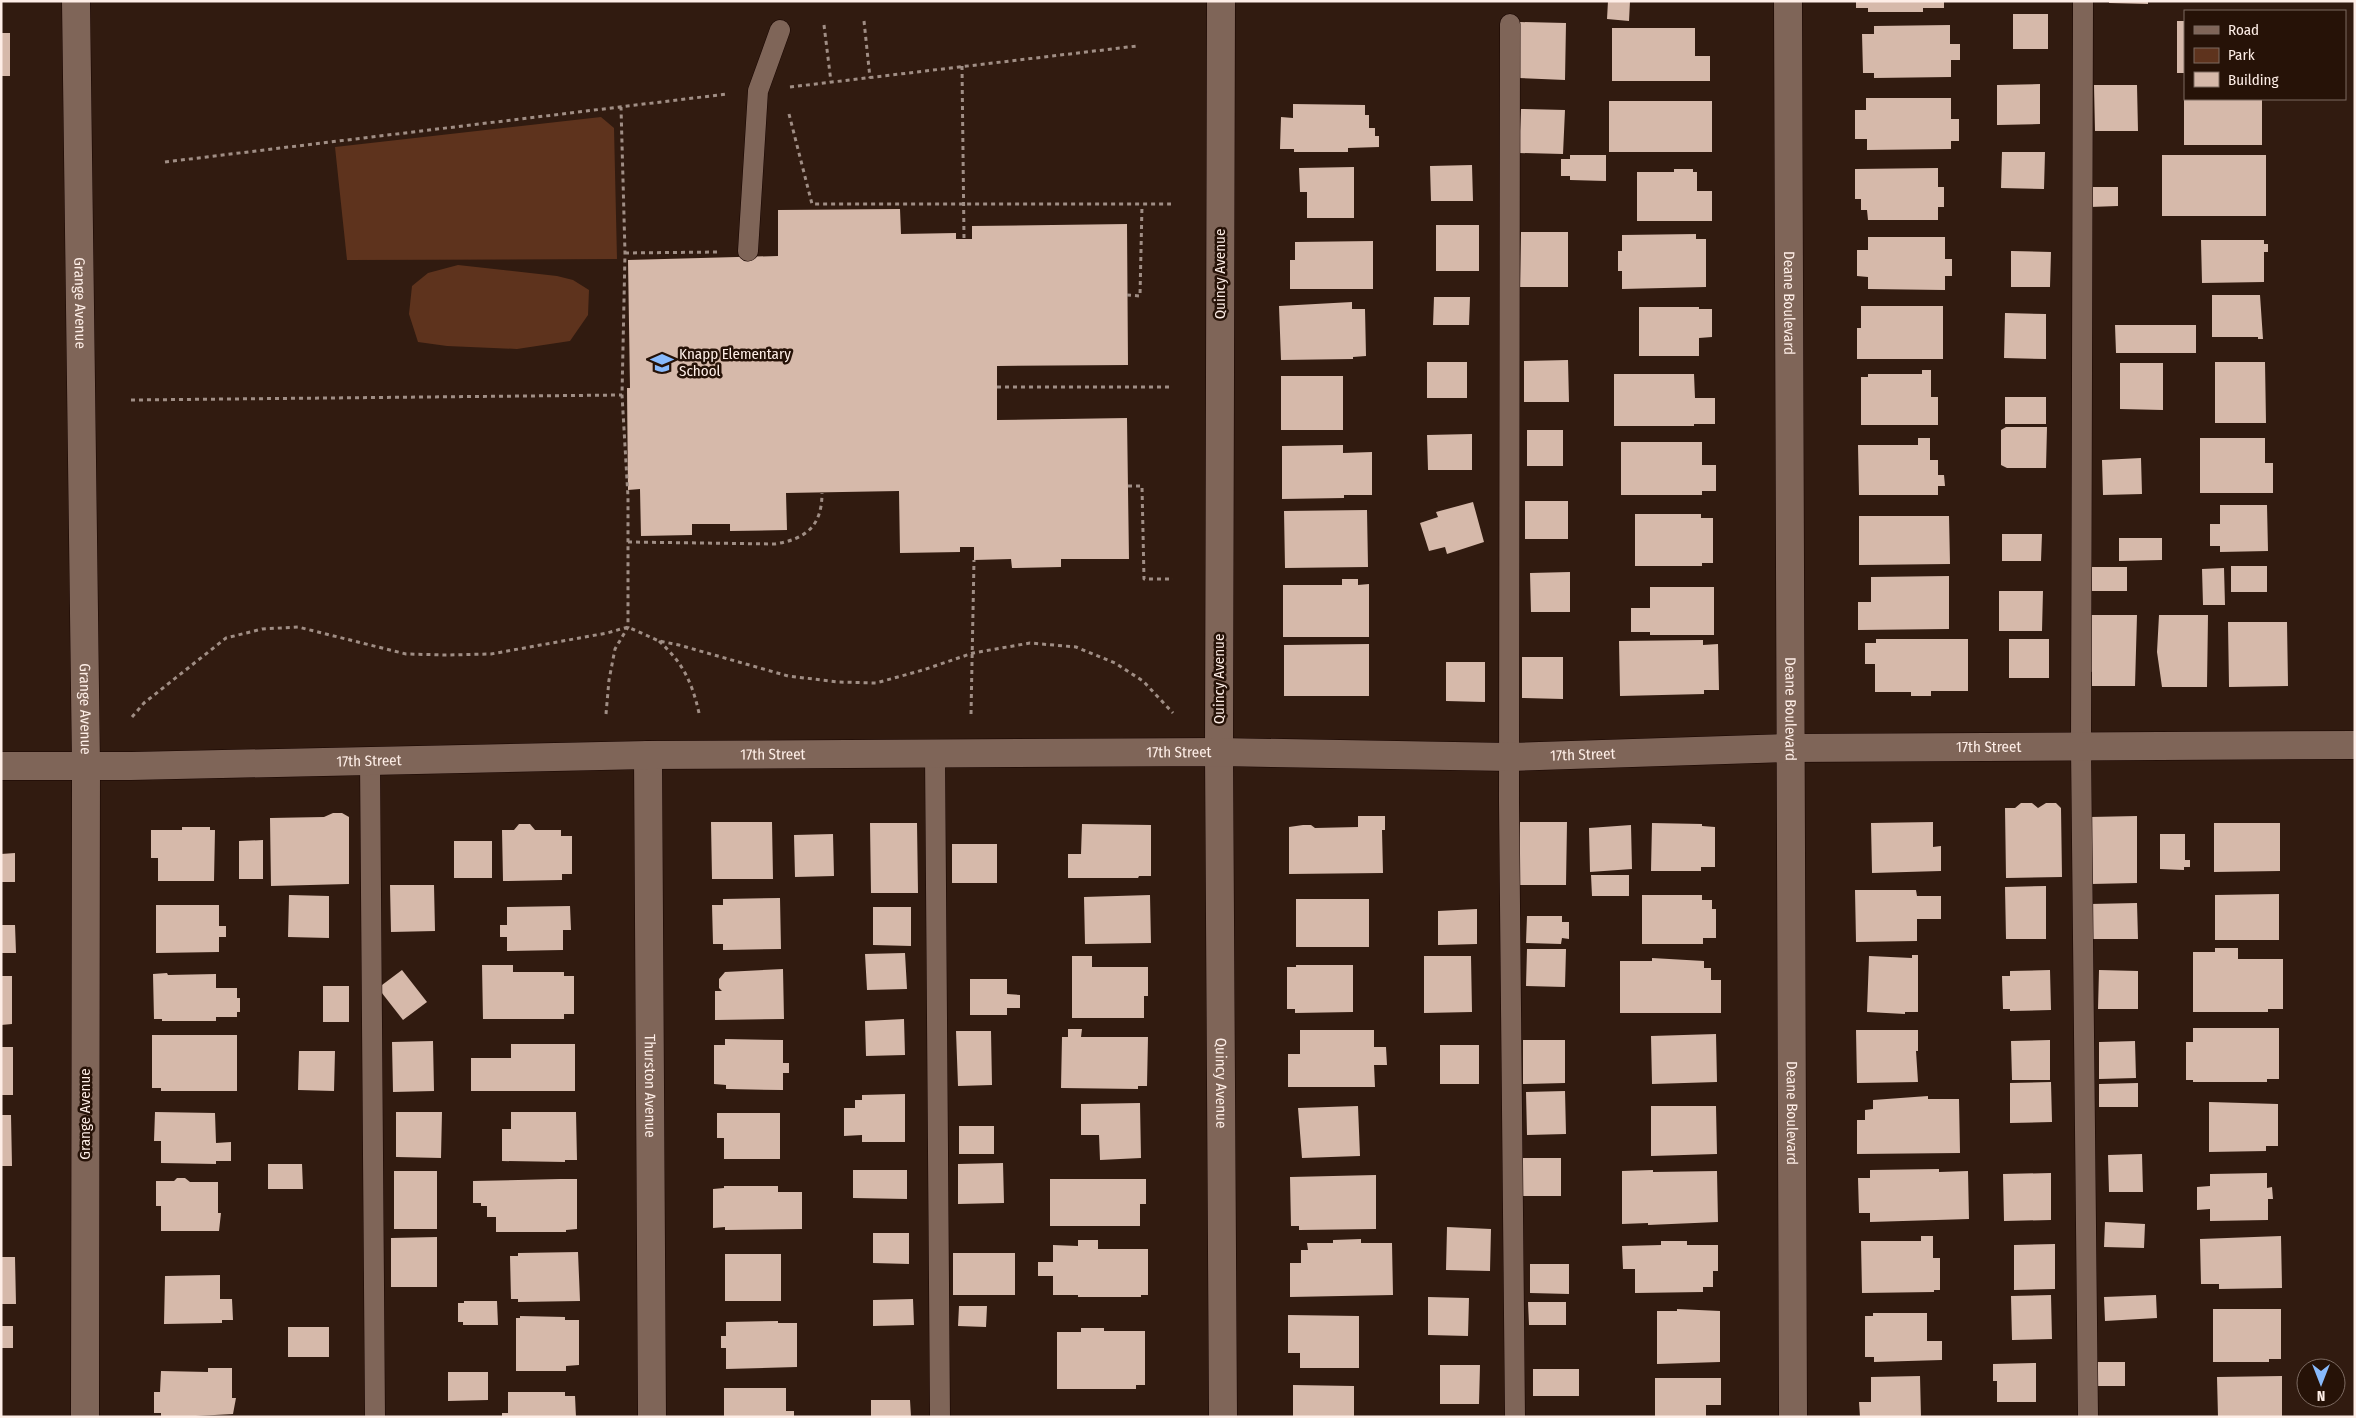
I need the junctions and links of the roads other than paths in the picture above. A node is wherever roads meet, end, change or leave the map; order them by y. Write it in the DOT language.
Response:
graph roads {
  1 [pos="76,1"];
  2 [pos="1221,1"];
  3 [pos="1788,1"];
  4 [pos="2083,1"];
  5 [pos="1510,24"];
  6 [pos="780,30"];
  7 [pos="748,251"];
  8 [pos="2355,746"];
  9 [pos="2081,747"];
  10 [pos="1790,748"];
  11 [pos="1219,752"];
  12 [pos="935,753"];
  13 [pos="648,755"];
  14 [pos="1510,757"];
  15 [pos="370,760"];
  16 [pos="1,766"];
  17 [pos="86,766"];
  18 [pos="84,1417"];
  19 [pos="376,1417"];
  20 [pos="652,1417"];
  21 [pos="940,1417"];
  22 [pos="1223,1417"];
  23 [pos="1515,1417"];
  24 [pos="1794,1417"];
  25 [pos="2088,1417"];
  1 -- 17 [label="street, Grange Avenue"];
  2 -- 11 [label="street, Quincy Avenue"];
  3 -- 10 [label="street, Deane Boulevard"];
  4 -- 9 [label="lane"];
  5 -- 14 [label="lane"];
  6 -- 7 [label="lane"];
  8 -- 9 [label="street, 17th Street"];
  9 -- 10 [label="street, 17th Street"];
  9 -- 25 [label="lane"];
  10 -- 14 [label="street, 17th Street"];
  10 -- 24 [label="street, Deane Boulevard"];
  11 -- 12 [label="street, 17th Street"];
  11 -- 14 [label="street, 17th Street"];
  11 -- 22 [label="street, Quincy Avenue"];
  12 -- 13 [label="street, 17th Street"];
  12 -- 21 [label="lane"];
  13 -- 15 [label="street, 17th Street"];
  13 -- 20 [label="street, Thurston Avenue"];
  14 -- 23 [label="lane"];
  15 -- 17 [label="street, 17th Street"];
  15 -- 19 [label="lane"];
  16 -- 17 [label="street, 17th Street"];
  17 -- 18 [label="street, Grange Avenue"];
}
